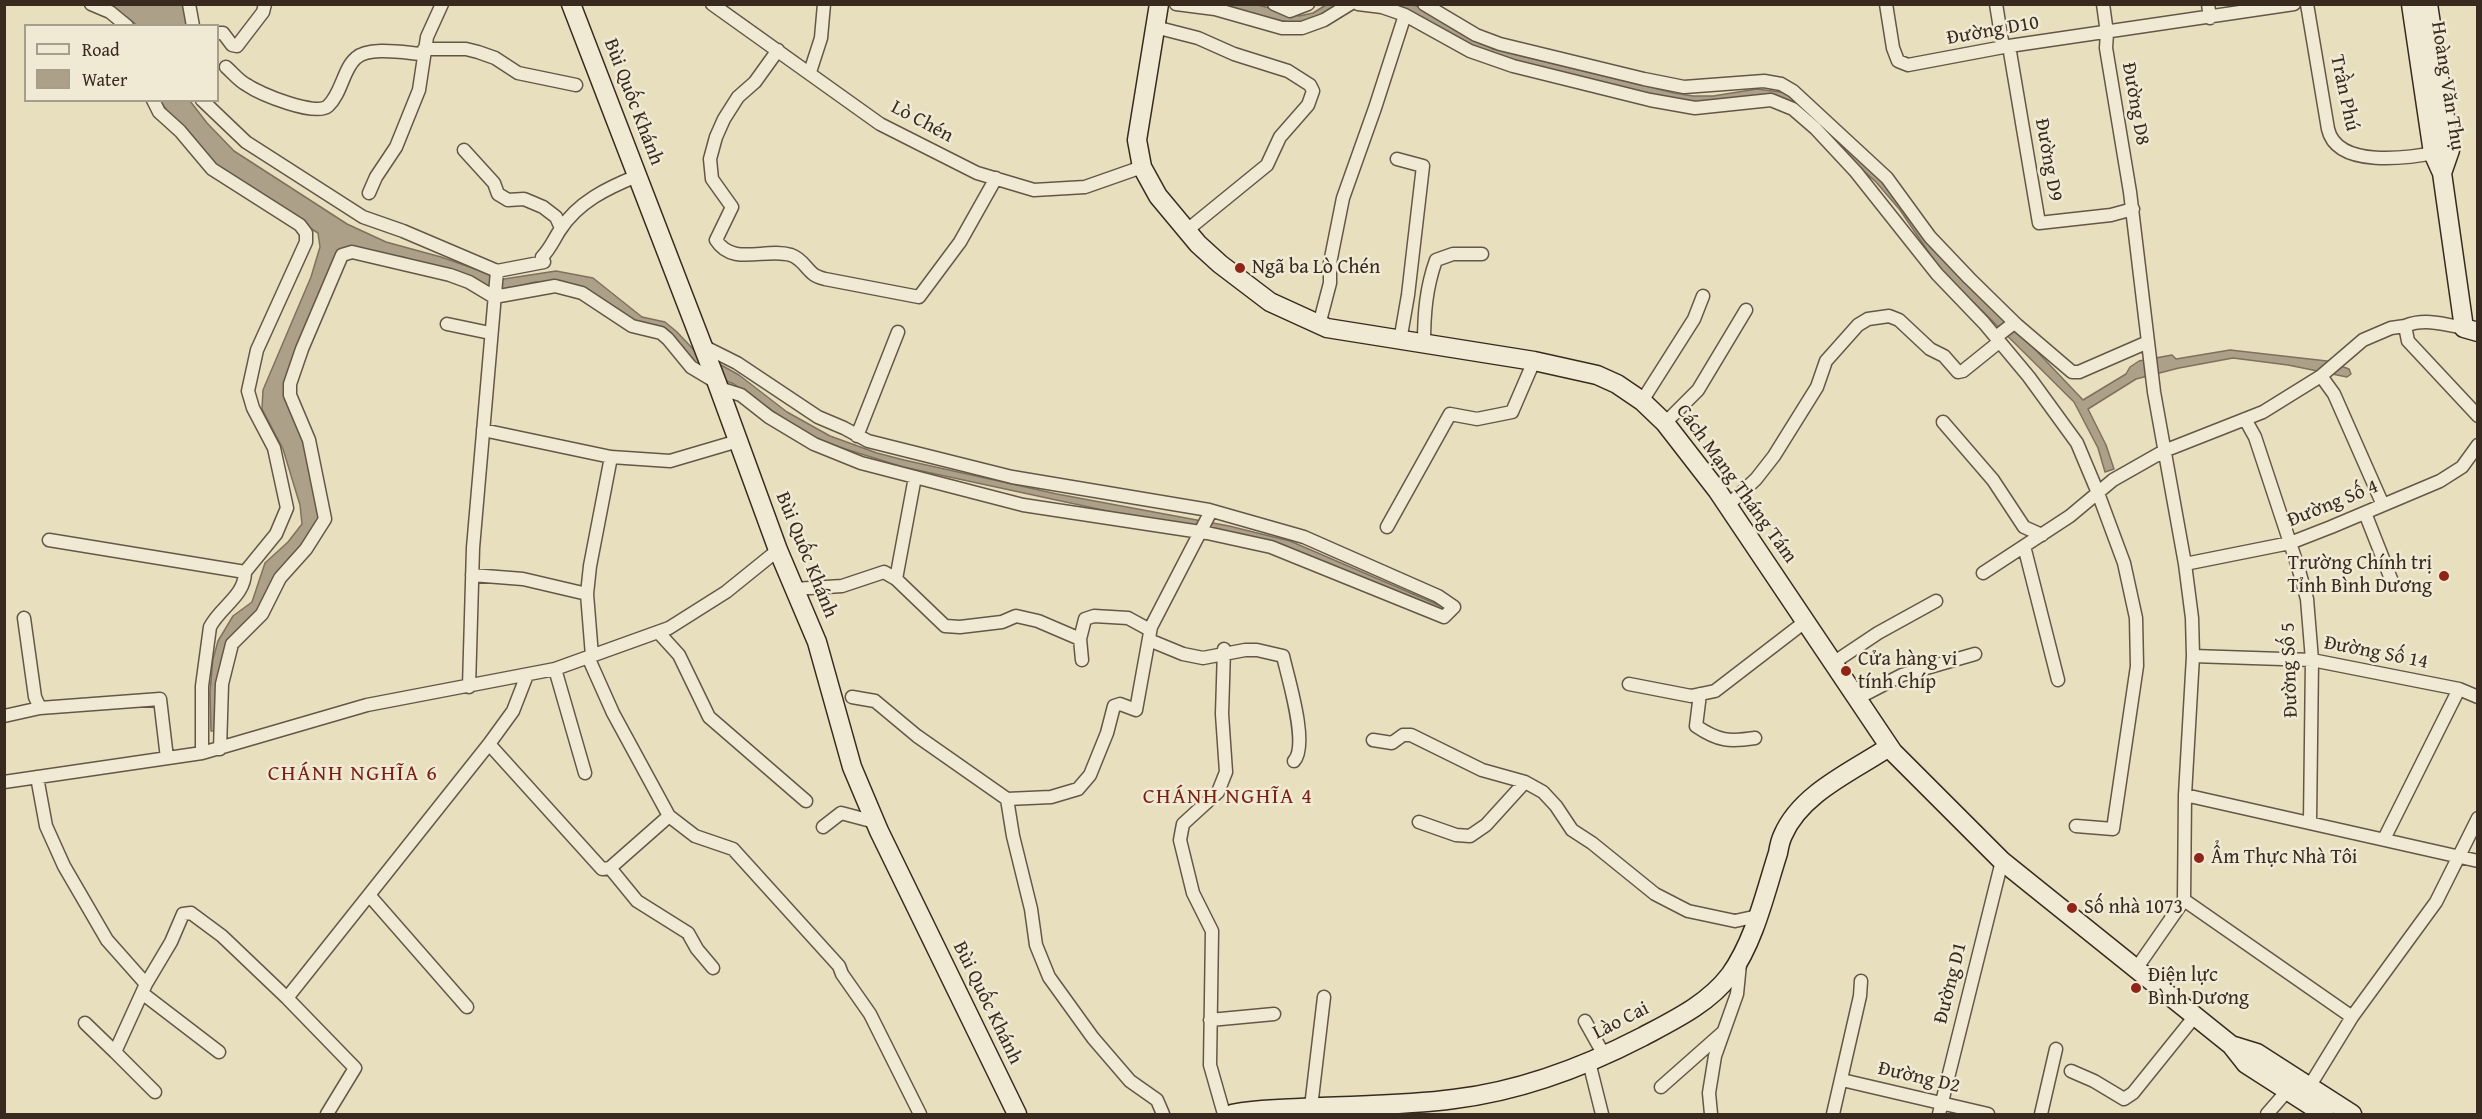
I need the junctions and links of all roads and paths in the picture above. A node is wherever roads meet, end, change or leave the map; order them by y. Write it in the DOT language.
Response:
graph roads {
  1 [pos="91,4"];
  2 [pos="189,4"];
  3 [pos="265,4"];
  4 [pos="442,4"];
  5 [pos="571,4"];
  6 [pos="712,4"];
  7 [pos="824,4"];
  8 [pos="1159,4"];
  9 [pos="1176,4"];
  10 [pos="1274,4"];
  11 [pos="1308,4"];
  12 [pos="1350,4"];
  13 [pos="1358,4"];
  14 [pos="1424,4"];
  15 [pos="1886,4"];
  16 [pos="1996,4"];
  17 [pos="2103,4"];
  18 [pos="2208,4"];
  19 [pos="2294,4"];
  20 [pos="2307,4"];
  21 [pos="2411,4"];
  22 [pos="1405,15"];
  23 [pos="2424,17"];
  24 [pos="2210,18"];
  25 [pos="125,24"];
  26 [pos="194,24"];
  27 [pos="1155,27"];
  28 [pos="219,33"];
  29 [pos="2107,33"];
  30 [pos="2006,47"];
  31 [pos="778,50"];
  32 [pos="424,52"];
  33 [pos="226,67"];
  34 [pos="810,72"];
  35 [pos="1717,84"];
  36 [pos="576,85"];
  37 [pos="154,102"];
  38 [pos="204,102"];
  39 [pos="1720,106"];
  40 [pos="464,150"];
  41 [pos="2441,152"];
  42 [pos="1863,155"];
  43 [pos="1396,159"];
  44 [pos="1850,166"];
  45 [pos="1142,167"];
  46 [pos="637,176"];
  47 [pos="996,178"];
  48 [pos="369,193"];
  49 [pos="2133,209"];
  50 [pos="561,228"];
  51 [pos="1186,231"];
  52 [pos="1482,254"];
  53 [pos="497,273"];
  54 [pos="494,295"];
  55 [pos="1703,296"];
  56 [pos="1746,310"];
  57 [pos="2014,323"];
  58 [pos="447,324"];
  59 [pos="1319,325"];
  60 [pos="2405,326"];
  61 [pos="2471,330"];
  62 [pos="898,332"];
  63 [pos="490,333"];
  64 [pos="1997,339"];
  65 [pos="1400,341"];
  66 [pos="1424,344"];
  67 [pos="2149,348"];
  68 [pos="704,350"];
  69 [pos="1533,361"];
  70 [pos="2321,376"];
  71 [pos="718,386"];
  72 [pos="1642,401"];
  73 [pos="2478,416"];
  74 [pos="2245,419"];
  75 [pos="1943,422"];
  76 [pos="1665,423"];
  77 [pos="483,430"];
  78 [pos="857,436"];
  79 [pos="738,441"];
  80 [pos="2478,445"];
  81 [pos="2164,451"];
  82 [pos="611,457"];
  83 [pos="915,477"];
  84 [pos="2097,493"];
  85 [pos="2383,505"];
  86 [pos="1727,506"];
  87 [pos="2365,513"];
  88 [pos="1209,514"];
  89 [pos="1388,527"];
  90 [pos="1199,531"];
  91 [pos="2042,534"];
  92 [pos="49,540"];
  93 [pos="2290,543"];
  94 [pos="2024,546"];
  95 [pos="778,550"];
  96 [pos="2184,564"];
  97 [pos="245,572"];
  98 [pos="1983,573"];
  99 [pos="472,575"];
  100 [pos="897,579"];
  101 [pos="2393,584"];
  102 [pos="794,589"];
  103 [pos="587,594"];
  104 [pos="1935,601"];
  105 [pos="24,618"];
  106 [pos="1806,621"];
  107 [pos="659,633"];
  108 [pos="1149,635"];
  109 [pos="1080,639"];
  110 [pos="1224,652"];
  111 [pos="1975,654"];
  112 [pos="2193,656"];
  113 [pos="590,657"];
  114 [pos="1082,660"];
  115 [pos="2312,660"];
  116 [pos="1833,663"];
  117 [pos="555,669"];
  118 [pos="527,675"];
  119 [pos="2058,680"];
  120 [pos="1629,684"];
  121 [pos="469,687"];
  122 [pos="2459,689"];
  123 [pos="1700,694"];
  124 [pos="852,697"];
  125 [pos="2478,697"];
  126 [pos="1856,699"];
  127 [pos="40,708"];
  128 [pos="4,716"];
  129 [pos="1755,738"];
  130 [pos="1373,740"];
  131 [pos="489,744"];
  132 [pos="1889,747"];
  133 [pos="220,749"];
  134 [pos="202,753"];
  135 [pos="167,758"];
  136 [pos="1294,761"];
  137 [pos="585,773"];
  138 [pos="37,777"];
  139 [pos="4,782"];
  140 [pos="1525,782"];
  141 [pos="2185,795"];
  142 [pos="1007,799"];
  143 [pos="806,801"];
  144 [pos="669,816"];
  145 [pos="2478,818"];
  146 [pos="874,822"];
  147 [pos="1419,822"];
  148 [pos="2310,822"];
  149 [pos="2076,826"];
  150 [pos="823,827"];
  151 [pos="2385,839"];
  152 [pos="2457,856"];
  153 [pos="2002,861"];
  154 [pos="2478,861"];
  155 [pos="610,868"];
  156 [pos="369,896"];
  157 [pos="2184,900"];
  158 [pos="1758,916"];
  159 [pos="1740,958"];
  160 [pos="713,968"];
  161 [pos="2136,969"];
  162 [pos="1861,981"];
  163 [pos="144,988"];
  164 [pos="1324,997"];
  165 [pos="287,998"];
  166 [pos="467,1007"];
  167 [pos="1274,1014"];
  168 [pos="2195,1016"];
  169 [pos="2352,1017"];
  170 [pos="1210,1020"];
  171 [pos="1585,1022"];
  172 [pos="85,1023"];
  173 [pos="1723,1032"];
  174 [pos="2231,1045"];
  175 [pos="2056,1049"];
  176 [pos="115,1052"];
  177 [pos="219,1052"];
  178 [pos="1596,1059"];
  179 [pos="2071,1071"];
  180 [pos="1842,1080"];
  181 [pos="1661,1087"];
  182 [pos="2309,1087"];
  183 [pos="2287,1091"];
  184 [pos="155,1092"];
  185 [pos="1311,1107"];
  186 [pos="1941,1109"];
  187 [pos="327,1114"];
  188 [pos="920,1114"];
  189 [pos="1017,1114"];
  190 [pos="1163,1114"];
  191 [pos="1224,1114"];
  192 [pos="1232,1114"];
  193 [pos="1602,1114"];
  194 [pos="1711,1114"];
  195 [pos="1833,1114"];
  196 [pos="1988,1114"];
  197 [pos="2041,1114"];
  198 [pos="2267,1114"];
  199 [pos="2324,1114"];
  200 [pos="2352,1114"];
  1 -- 25 [label="street"];
  2 -- 26 [label="street"];
  3 -- 28 [label="street"];
  4 -- 32 [label="street"];
  5 -- 46 [label="street, Bùi Quốc Khánh"];
  6 -- 31 [label="street, Lò Chén"];
  7 -- 34 [label="street"];
  8 -- 27 [label="street, Cách Mạng Tháng Tám"];
  9 -- 12 [label="street"];
  10 -- 11 [label="street"];
  13 -- 22 [label="street"];
  14 -- 35 [label="street"];
  15 -- 30 [label="street, Đường D10"];
  16 -- 30 [label="street, Đường D9"];
  17 -- 29 [label="street, Đường D8"];
  18 -- 24 [label="street"];
  19 -- 24 [label="street, Đường D10"];
  20 -- 41 [label="street, Trần Phú"];
  21 -- 23 [label="street, Hoàng Văn Thụ"];
  22 -- 39 [label="street"];
  22 -- 59 [label="street"];
  23 -- 41 [label="street, Hoàng Văn Thụ"];
  24 -- 29 [label="street, Đường D10"];
  27 -- 45 [label="street, Cách Mạng Tháng Tám"];
  27 -- 51 [label="street"];
  29 -- 30 [label="street, Đường D10"];
  29 -- 49 [label="street, Đường D8"];
  30 -- 49 [label="street, Đường D9"];
  31 -- 34 [label="street, Lò Chén"];
  31 -- 47 [label="street"];
  32 -- 33 [label="street"];
  32 -- 36 [label="street"];
  32 -- 48 [label="street"];
  34 -- 47 [label="street, Lò Chén"];
  35 -- 39 [label="street"];
  35 -- 42 [label="street"];
  37 -- 97 [label="street"];
  38 -- 53 [label="street"];
  39 -- 44 [label="street"];
  40 -- 50 [label="street"];
  41 -- 61 [label="street, Hoàng Văn Thụ"];
  42 -- 44 [label="street"];
  42 -- 57 [label="street"];
  43 -- 65 [label="street"];
  44 -- 64 [label="street"];
  45 -- 47 [label="street, Lò Chén"];
  45 -- 51 [label="street, Cách Mạng Tháng Tám"];
  46 -- 50 [label="street"];
  46 -- 68 [label="street, Bùi Quốc Khánh"];
  49 -- 67 [label="street, Đường D8"];
  50 -- 53 [label="street"];
  51 -- 59 [label="street, Cách Mạng Tháng Tám"];
  52 -- 66 [label="street"];
  53 -- 54 [label="street"];
  54 -- 63 [label="street"];
  54 -- 71 [label="street"];
  54 -- 133 [label="street"];
  55 -- 72 [label="street"];
  56 -- 76 [label="street"];
  57 -- 64 [label="street"];
  57 -- 67 [label="street"];
  58 -- 63 [label="street"];
  59 -- 65 [label="street, Cách Mạng Tháng Tám"];
  60 -- 61 [label="street"];
  60 -- 70 [label="street"];
  60 -- 73 [label="street"];
  62 -- 78 [label="street"];
  63 -- 77 [label="street"];
  64 -- 84 [label="street"];
  64 -- 86 [label="street"];
  65 -- 66 [label="street, Cách Mạng Tháng Tám"];
  66 -- 69 [label="street, Cách Mạng Tháng Tám"];
  67 -- 81 [label="street, Đường D8"];
  68 -- 71 [label="street, Bùi Quốc Khánh"];
  68 -- 78 [label="street"];
  69 -- 72 [label="street, Cách Mạng Tháng Tám"];
  69 -- 89 [label="street"];
  70 -- 74 [label="street"];
  70 -- 85 [label="street"];
  71 -- 79 [label="street, Bùi Quốc Khánh"];
  71 -- 83 [label="street"];
  72 -- 76 [label="street, Cách Mạng Tháng Tám"];
  74 -- 81 [label="street"];
  74 -- 93 [label="street, Đường Số 5"];
  75 -- 91 [label="street"];
  76 -- 86 [label="street, Cách Mạng Tháng Tám"];
  77 -- 82 [label="street"];
  77 -- 99 [label="street"];
  78 -- 90 [label="street"];
  79 -- 82 [label="street"];
  79 -- 95 [label="street, Bùi Quốc Khánh"];
  80 -- 85 [label="street, Đường Số 4"];
  81 -- 84 [label="street"];
  81 -- 96 [label="street, Đường D8"];
  82 -- 103 [label="street"];
  83 -- 90 [label="street"];
  83 -- 100 [label="street"];
  84 -- 91 [label="street"];
  84 -- 149 [label="street"];
  85 -- 87 [label="street, Đường Số 4"];
  86 -- 106 [label="street, Cách Mạng Tháng Tám"];
  87 -- 93 [label="street, Đường Số 4"];
  87 -- 101 [label="street"];
  88 -- 90 [label="street"];
  90 -- 108 [label="street"];
  91 -- 94 [label="street"];
  92 -- 97 [label="street"];
  93 -- 96 [label="street, Đường Số 4"];
  93 -- 115 [label="street, Đường Số 5"];
  94 -- 98 [label="street"];
  94 -- 119 [label="street"];
  95 -- 102 [label="street, Bùi Quốc Khánh"];
  95 -- 107 [label="street"];
  96 -- 112 [label="street, Đường D8"];
  97 -- 134 [label="street"];
  99 -- 103 [label="street"];
  99 -- 121 [label="street"];
  100 -- 102 [label="street"];
  100 -- 109 [label="street"];
  102 -- 146 [label="street, Bùi Quốc Khánh"];
  103 -- 113 [label="street"];
  104 -- 116 [label="street"];
  105 -- 127 [label="street"];
  106 -- 116 [label="street, Cách Mạng Tháng Tám"];
  106 -- 123 [label="street"];
  107 -- 113 [label="street"];
  107 -- 143 [label="street"];
  108 -- 109 [label="street"];
  108 -- 110 [label="street"];
  108 -- 142 [label="street"];
  109 -- 114 [label="street"];
  110 -- 136 [label="street"];
  110 -- 170 [label="street"];
  111 -- 126 [label="street"];
  112 -- 115 [label="street, Đường Số 14"];
  112 -- 141 [label="street, Đường D8"];
  113 -- 117 [label="street"];
  113 -- 144 [label="street"];
  115 -- 122 [label="street, Đường Số 14"];
  115 -- 148 [label="street, Đường Số 5"];
  116 -- 126 [label="street, Cách Mạng Tháng Tám"];
  117 -- 118 [label="street"];
  117 -- 137 [label="street"];
  118 -- 121 [label="street"];
  118 -- 131 [label="street"];
  120 -- 123 [label="street"];
  121 -- 133 [label="street"];
  122 -- 125 [label="street, Đường Số 14"];
  122 -- 151 [label="street"];
  123 -- 129 [label="street"];
  124 -- 142 [label="street"];
  126 -- 132 [label="street, Cách Mạng Tháng Tám"];
  127 -- 128 [label="street"];
  127 -- 135 [label="street"];
  130 -- 140 [label="street"];
  131 -- 155 [label="street"];
  131 -- 156 [label="street"];
  132 -- 153 [label="street, Cách Mạng Tháng Tám"];
  132 -- 158 [label="street, Lào Cai"];
  133 -- 134 [label="street"];
  134 -- 135 [label="street"];
  135 -- 138 [label="street"];
  138 -- 139 [label="street"];
  138 -- 163 [label="street"];
  140 -- 147 [label="street"];
  140 -- 158 [label="street"];
  141 -- 148 [label="street"];
  141 -- 157 [label="street, Đường D8"];
  142 -- 190 [label="street"];
  144 -- 155 [label="street"];
  144 -- 188 [label="street"];
  145 -- 152 [label="street"];
  146 -- 150 [label="street"];
  146 -- 189 [label="street, Bùi Quốc Khánh"];
  148 -- 151 [label="street"];
  151 -- 152 [label="street"];
  152 -- 154 [label="street"];
  152 -- 169 [label="street"];
  153 -- 161 [label="street, Cách Mạng Tháng Tám"];
  153 -- 186 [label="street, Đường D1"];
  155 -- 160 [label="street"];
  156 -- 165 [label="street"];
  156 -- 166 [label="street"];
  157 -- 161 [label="street"];
  157 -- 169 [label="street"];
  158 -- 159 [label="street, Lào Cai"];
  159 -- 173 [label="street"];
  159 -- 178 [label="street, Lào Cai"];
  161 -- 168 [label="street, Cách Mạng Tháng Tám"];
  162 -- 180 [label="street"];
  163 -- 165 [label="street"];
  163 -- 176 [label="street"];
  163 -- 177 [label="street"];
  164 -- 185 [label="street"];
  165 -- 187 [label="street"];
  167 -- 170 [label="street"];
  168 -- 174 [label="street, Cách Mạng Tháng Tám"];
  168 -- 179 [label="street"];
  169 -- 182 [label="street"];
  170 -- 191 [label="street"];
  171 -- 178 [label="street"];
  172 -- 176 [label="street"];
  173 -- 181 [label="street"];
  173 -- 194 [label="street"];
  174 -- 182 [label="street, Cách Mạng Tháng Tám"];
  174 -- 183 [label="street, Cách Mạng Tháng Tám"];
  175 -- 197 [label="street"];
  176 -- 184 [label="street"];
  178 -- 185 [label="street, Lào Cai"];
  178 -- 193 [label="street"];
  180 -- 186 [label="street, Đường D2"];
  180 -- 195 [label="street"];
  182 -- 200 [label="street, Cách Mạng Tháng Tám"];
  183 -- 198 [label="street"];
  183 -- 199 [label="street, Cách Mạng Tháng Tám"];
  185 -- 192 [label="street, Lào Cai"];
  186 -- 196 [label="street, Đường D2"];
}
